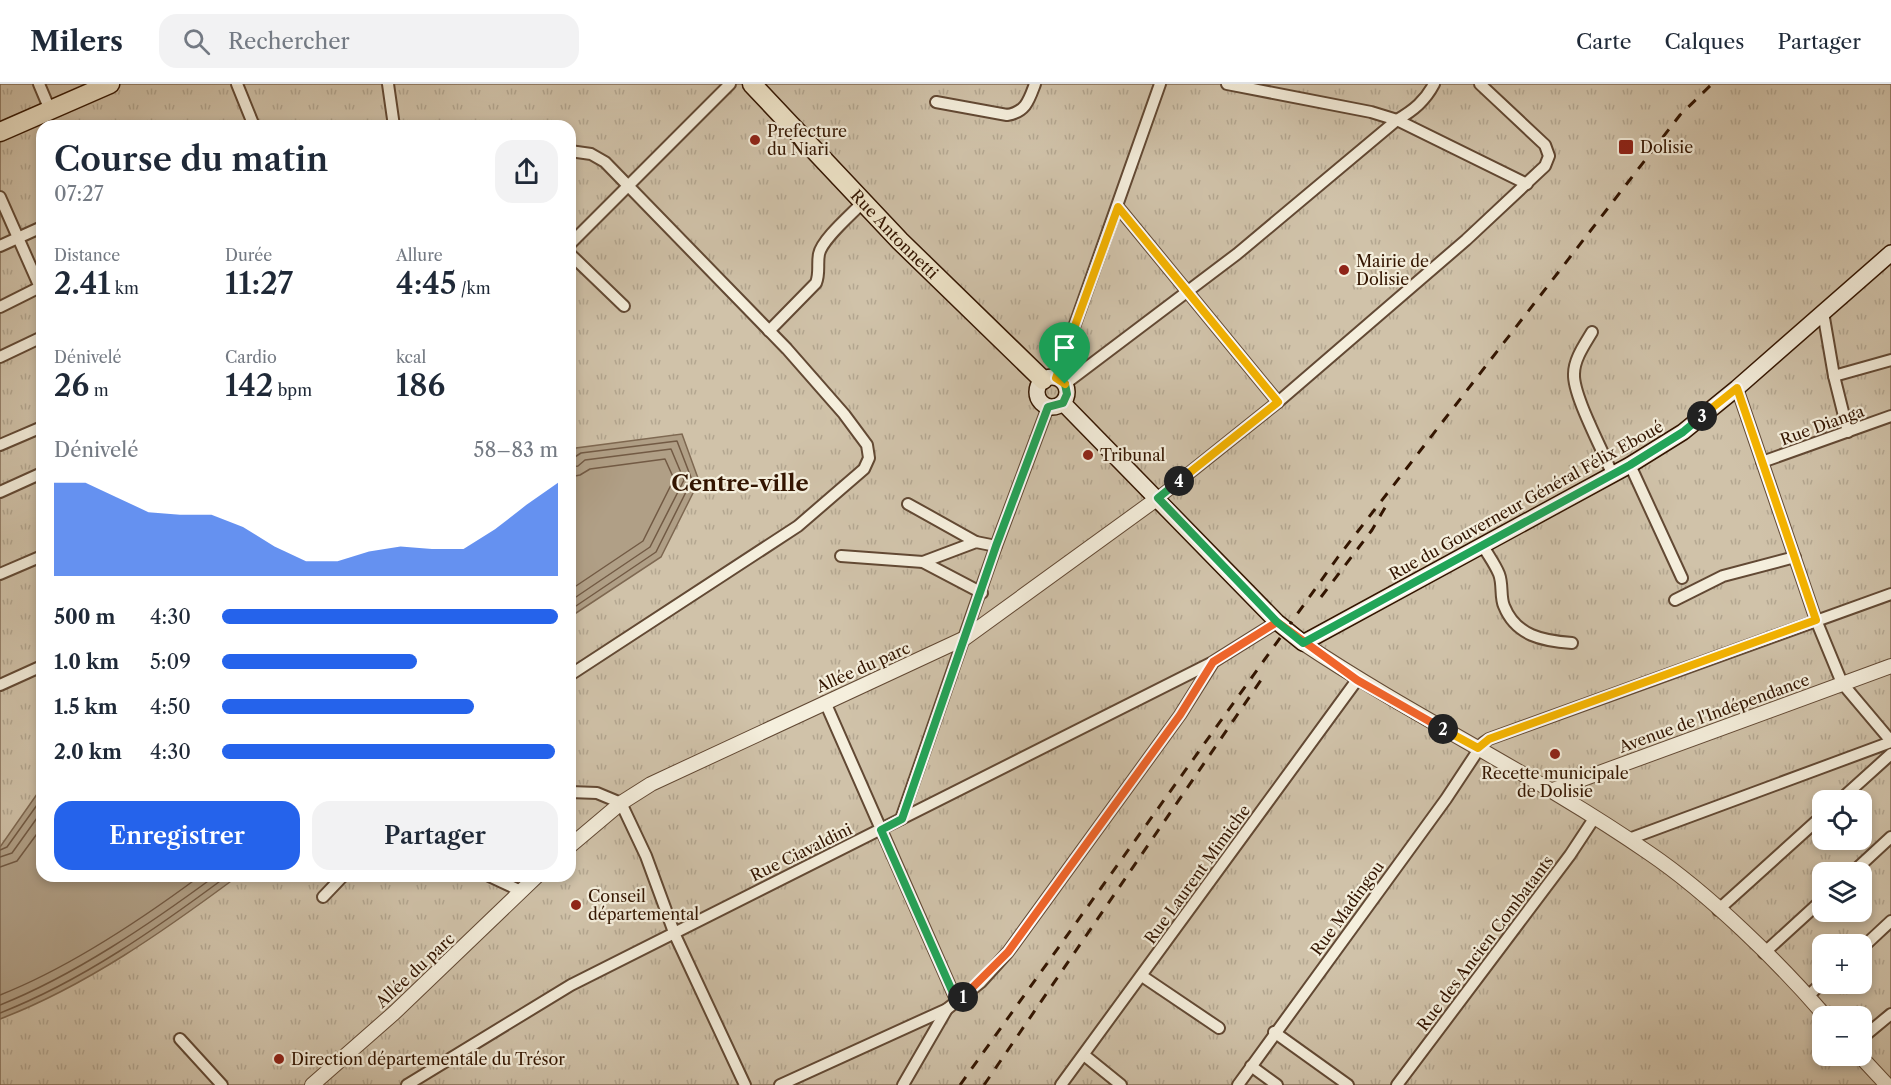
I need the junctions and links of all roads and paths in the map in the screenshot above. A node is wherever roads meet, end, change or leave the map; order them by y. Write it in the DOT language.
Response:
graph roads {
  1 [pos="39,84"];
  2 [pos="237,84"];
  3 [pos="388,84"];
  4 [pos="730,84"];
  5 [pos="752,84"];
  6 [pos="1035,84"];
  7 [pos="1160,84"];
  8 [pos="1227,84"];
  9 [pos="1434,84"];
  10 [pos="1480,84"];
  11 [pos="105,85"];
  12 [pos="936,102"];
  13 [pos="50,110"];
  14 [pos="252,120"];
  15 [pos="393,120"];
  16 [pos="1397,120"];
  17 [pos="0,132"];
  18 [pos="576,152"];
  19 [pos="1527,184"];
  20 [pos="626,187"];
  21 [pos="0,197"];
  22 [pos="863,202"];
  23 [pos="1118,207"];
  24 [pos="36,230"];
  25 [pos="18,238"];
  26 [pos="576,238"];
  27 [pos="0,246"];
  28 [pos="1891,253"];
  29 [pos="576,260"];
  30 [pos="1875,266"];
  31 [pos="1891,268"];
  32 [pos="36,279"];
  33 [pos="36,292"];
  34 [pos="1186,292"];
  35 [pos="0,306"];
  36 [pos="624,306"];
  37 [pos="1823,312"];
  38 [pos="769,331"];
  39 [pos="1592,332"];
  40 [pos="36,340"];
  41 [pos="0,357"];
  42 [pos="1891,360"];
  43 [pos="1834,376"];
  44 [pos="1055,381"];
  45 [pos="1737,388"];
  46 [pos="1278,402"];
  47 [pos="1055,405"];
  48 [pos="1891,416"];
  49 [pos="36,430"];
  50 [pos="1848,432"];
  51 [pos="0,445"];
  52 [pos="1762,462"];
  53 [pos="1630,465"];
  54 [pos="1612,474"];
  55 [pos="36,476"];
  56 [pos="0,492"];
  57 [pos="1158,498"];
  58 [pos="908,504"];
  59 [pos="976,542"];
  60 [pos="996,546"];
  61 [pos="1483,546"];
  62 [pos="841,556"];
  63 [pos="1795,557"];
  64 [pos="36,559"];
  65 [pos="923,562"];
  66 [pos="0,574"];
  67 [pos="1682,578"];
  68 [pos="982,592"];
  69 [pos="1891,594"];
  70 [pos="1675,600"];
  71 [pos="1816,620"];
  72 [pos="1277,622"];
  73 [pos="965,638"];
  74 [pos="1303,643"];
  75 [pos="1572,644"];
  76 [pos="1213,662"];
  77 [pos="1891,666"];
  78 [pos="36,669"];
  79 [pos="576,671"];
  80 [pos="1357,680"];
  81 [pos="1842,684"];
  82 [pos="0,685"];
  83 [pos="825,702"];
  84 [pos="1891,741"];
  85 [pos="1478,748"];
  86 [pos="1891,754"];
  87 [pos="1851,790"];
  88 [pos="1550,791"];
  89 [pos="576,792"];
  90 [pos="621,803"];
  91 [pos="1595,817"];
  92 [pos="902,819"];
  93 [pos="1812,825"];
  94 [pos="881,830"];
  95 [pos="1891,837"];
  96 [pos="1629,839"];
  97 [pos="576,841"];
  98 [pos="1864,862"];
  99 [pos="337,882"];
  100 [pos="502,882"];
  101 [pos="531,882"];
  102 [pos="521,891"];
  103 [pos="322,897"];
  104 [pos="1812,909"];
  105 [pos="1718,910"];
  106 [pos="1891,921"];
  107 [pos="675,935"];
  108 [pos="1872,939"];
  109 [pos="1764,953"];
  110 [pos="1142,976"];
  111 [pos="1812,992"];
  112 [pos="1808,996"];
  113 [pos="952,1006"];
  114 [pos="1817,1006"];
  115 [pos="1891,1014"];
  116 [pos="1219,1028"];
  117 [pos="1872,1030"];
  118 [pos="1274,1032"];
  119 [pos="180,1039"];
  120 [pos="1084,1055"];
  121 [pos="1251,1066"];
  122 [pos="1869,1066"];
  123 [pos="222,1085"];
  124 [pos="312,1085"];
  125 [pos="407,1085"];
  126 [pos="746,1085"];
  127 [pos="780,1085"];
  128 [pos="903,1085"];
  129 [pos="1061,1085"];
  130 [pos="1121,1085"];
  131 [pos="1238,1085"];
  132 [pos="1277,1085"];
  133 [pos="1348,1085"];
  134 [pos="1397,1085"];
  135 [pos="1887,1085"];
  1 -- 13 [label="street"];
  2 -- 14 [label="street"];
  3 -- 15 [label="street"];
  4 -- 20 [label="street"];
  5 -- 22 [label="highway, Rue Antonnetti"];
  6 -- 12 [label="street"];
  7 -- 23 [label="street"];
  8 -- 16 [label="street"];
  9 -- 16 [label="street"];
  10 -- 19 [label="street"];
  11 -- 13 [label="highway"];
  13 -- 17 [label="highway"];
  16 -- 19 [label="street"];
  16 -- 34 [label="street"];
  18 -- 20 [label="street"];
  19 -- 46 [label="street"];
  20 -- 26 [label="street"];
  20 -- 38 [label="street"];
  21 -- 25 [label="street"];
  22 -- 38 [label="street"];
  22 -- 44 [label="highway, Rue Antonnetti"];
  23 -- 34 [label="street"];
  23 -- 44 [label="street"];
  24 -- 25 [label="street"];
  25 -- 27 [label="street"];
  25 -- 32 [label="street"];
  28 -- 30 [label="main road, Rue du Gouverneur Général Félix Eboué"];
  29 -- 36 [label="street"];
  30 -- 31 [label="street"];
  30 -- 37 [label="main road, Rue du Gouverneur Général Félix Eboué"];
  33 -- 35 [label="street"];
  34 -- 44 [label="street"];
  34 -- 46 [label="street"];
  37 -- 43 [label="street"];
  37 -- 45 [label="main road, Rue du Gouverneur Général Félix Eboué"];
  38 -- 79 [label="street"];
  39 -- 54 [label="street"];
  40 -- 41 [label="street"];
  42 -- 43 [label="street"];
  43 -- 50 [label="street"];
  44 -- 47 [label="main road"];
  44 -- 47 [label="main road"];
  45 -- 52 [label="street"];
  45 -- 53 [label="main road, Rue du Gouverneur Général Félix Eboué"];
  46 -- 57 [label="street"];
  47 -- 57 [label="main road"];
  47 -- 60 [label="street"];
  48 -- 50 [label="street, Rue Dianga"];
  49 -- 51 [label="street"];
  50 -- 52 [label="street, Rue Dianga"];
  52 -- 63 [label="street"];
  53 -- 54 [label="main road, Rue du Gouverneur Général Félix Eboué"];
  53 -- 67 [label="street"];
  54 -- 61 [label="main road, Rue du Gouverneur Général Félix Eboué"];
  55 -- 56 [label="street"];
  57 -- 72 [label="main road"];
  57 -- 73 [label="street, Allée du parc"];
  58 -- 59 [label="street"];
  59 -- 60 [label="street"];
  59 -- 65 [label="street"];
  60 -- 68 [label="street"];
  61 -- 74 [label="main road, Rue du Gouverneur Général Félix Eboué"];
  61 -- 75 [label="street"];
  62 -- 65 [label="street"];
  63 -- 70 [label="street"];
  63 -- 71 [label="street"];
  64 -- 66 [label="street"];
  65 -- 68 [label="street"];
  68 -- 73 [label="street"];
  69 -- 71 [label="street"];
  71 -- 81 [label="street"];
  71 -- 85 [label="street"];
  72 -- 74 [label="main road"];
  72 -- 76 [label="street, Rue Ciavaldini"];
  73 -- 83 [label="street, Allée du parc"];
  73 -- 92 [label="street"];
  74 -- 80 [label="street"];
  76 -- 92 [label="street, Rue Ciavaldini"];
  76 -- 113 [label="street"];
  77 -- 81 [label="street, Avenue de l'Indépendance"];
  78 -- 82 [label="street"];
  80 -- 85 [label="street"];
  80 -- 110 [label="street, Rue Laurent Mimiche"];
  81 -- 84 [label="street"];
  81 -- 88 [label="street, Avenue de l'Indépendance"];
  83 -- 90 [label="street, Allée du parc"];
  83 -- 94 [label="street"];
  84 -- 96 [label="street"];
  85 -- 88 [label="street"];
  85 -- 118 [label="street, Rue Madingou"];
  86 -- 87 [label="street"];
  88 -- 91 [label="street"];
  89 -- 90 [label="street"];
  90 -- 97 [label="street, Allée du parc"];
  90 -- 107 [label="street"];
  91 -- 96 [label="street"];
  91 -- 134 [label="street, Rue des Ancien Combatants"];
  92 -- 94 [label="street, Rue Ciavaldini"];
  93 -- 105 [label="street"];
  94 -- 107 [label="street, Rue Ciavaldini"];
  94 -- 113 [label="street"];
  95 -- 98 [label="street"];
  96 -- 105 [label="street"];
  99 -- 103 [label="street"];
  100 -- 102 [label="street"];
  101 -- 102 [label="street, Allée du parc"];
  102 -- 124 [label="street, Allée du parc"];
  104 -- 109 [label="street"];
  105 -- 109 [label="street"];
  106 -- 108 [label="street"];
  107 -- 125 [label="street, Rue Ciavaldini"];
  107 -- 126 [label="street"];
  109 -- 112 [label="street"];
  110 -- 116 [label="street"];
  110 -- 120 [label="street, Rue Laurent Mimiche"];
  111 -- 112 [label="street"];
  112 -- 114 [label="street"];
  113 -- 127 [label="street"];
  113 -- 128 [label="street"];
  115 -- 117 [label="street"];
  118 -- 121 [label="street, Rue Madingou"];
  118 -- 133 [label="street"];
  119 -- 123 [label="street"];
  120 -- 129 [label="street, Rue Laurent Mimiche"];
  120 -- 130 [label="street"];
  121 -- 131 [label="street, Rue Madingou"];
  121 -- 132 [label="street"];
  122 -- 135 [label="street"];
}
